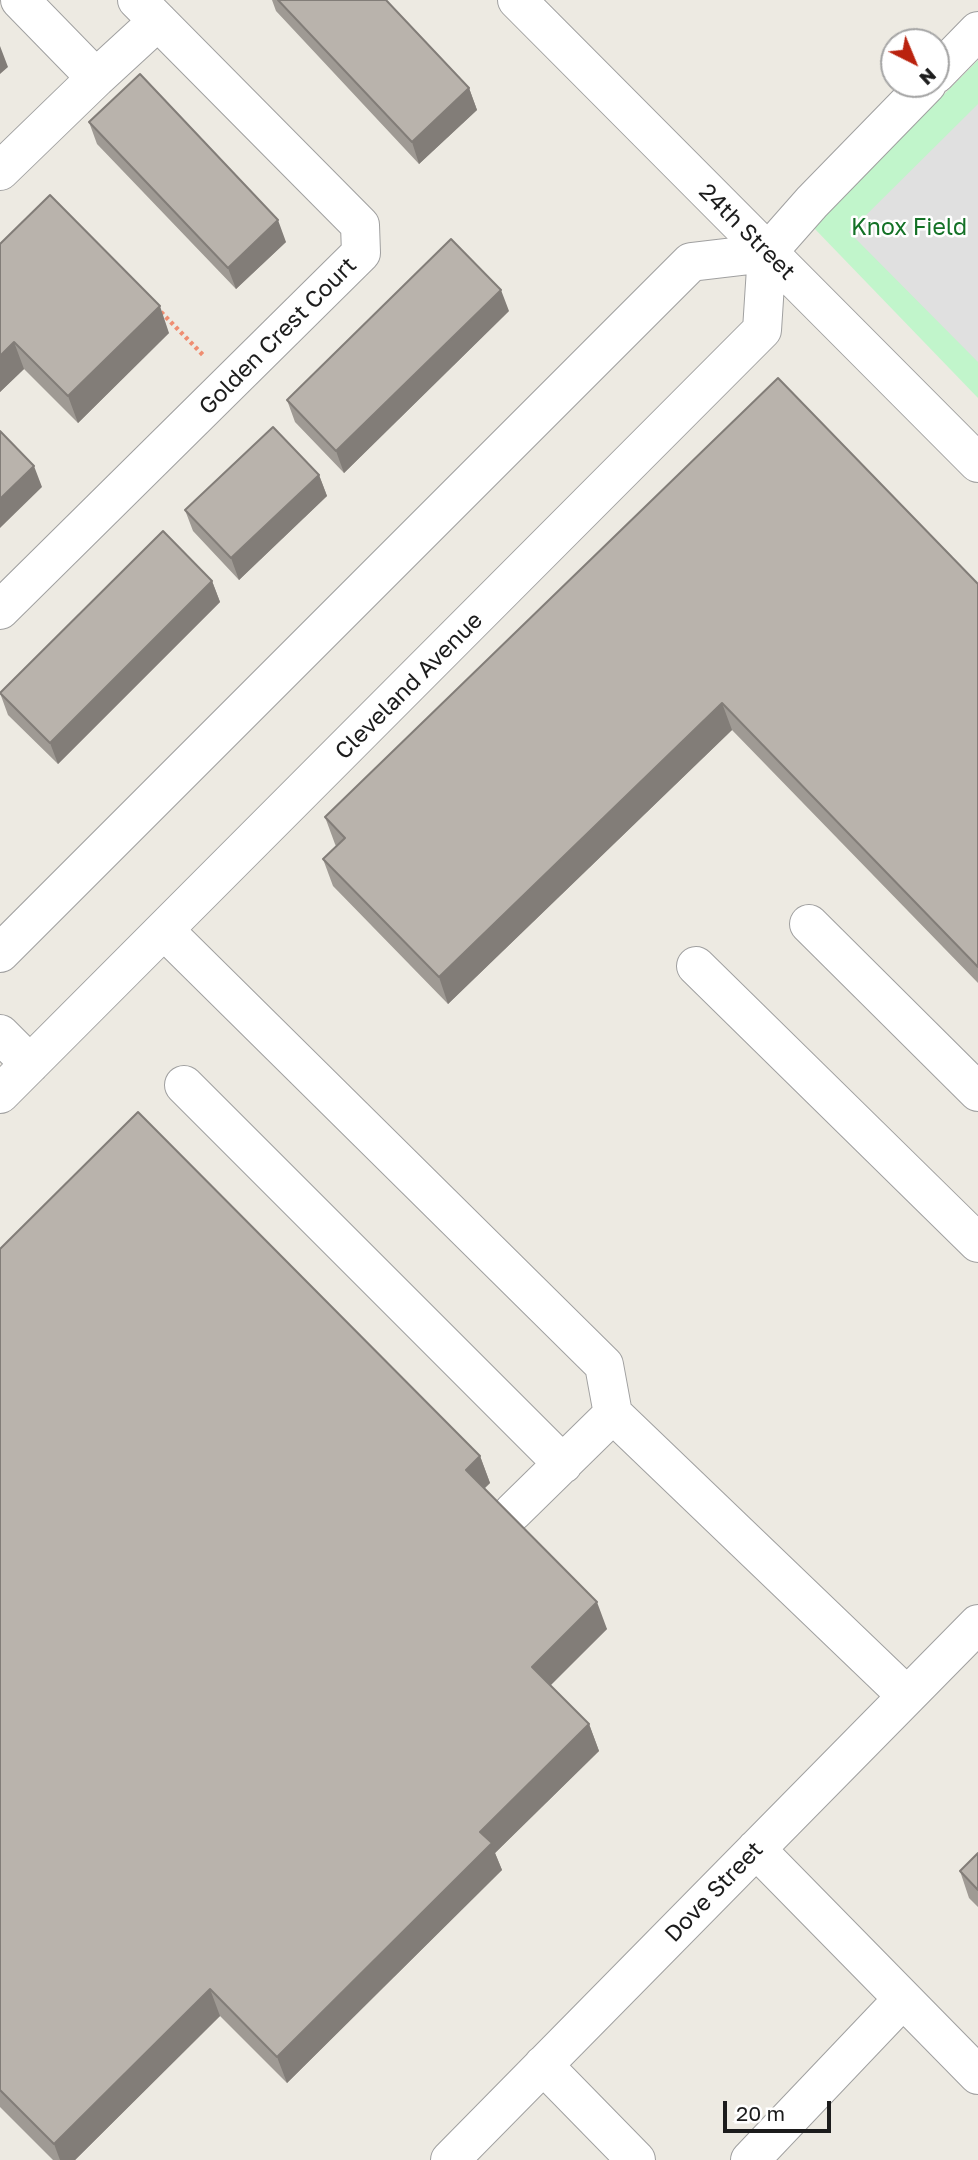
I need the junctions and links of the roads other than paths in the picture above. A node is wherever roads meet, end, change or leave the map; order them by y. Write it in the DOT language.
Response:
graph roads {
  1 [pos="20,0"];
  2 [pos="517,0"];
  3 [pos="148,11"];
  4 [pos="978,31"];
  5 [pos="950,60"];
  6 [pos="96,78"];
  7 [pos="912,98"];
  8 [pos="0,171"];
  9 [pos="767,253"];
  10 [pos="978,463"];
  11 [pos="0,610"];
  12 [pos="809,923"];
  13 [pos="165,931"];
  14 [pos="0,953"];
  15 [pos="696,966"];
  16 [pos="0,1034"];
  17 [pos="30,1064"];
  18 [pos="184,1085"];
  19 [pos="978,1092"];
  20 [pos="0,1094"];
  21 [pos="978,1243"];
  22 [pos="613,1414"];
  23 [pos="563,1464"];
  24 [pos="513,1512"];
  25 [pos="978,1624"];
  26 [pos="907,1696"];
  27 [pos="756,1849"];
  28 [pos="904,1999"];
  29 [pos="543,2065"];
  30 [pos="978,2075"];
  31 [pos="450,2160"];
  32 [pos="636,2160"];
  33 [pos="750,2160"];
  1 -- 6 [label="street"];
  2 -- 9 [label="street, 24th Street"];
  3 -- 6 [label="street, Golden Crest Court"];
  3 -- 11 [label="street, Golden Crest Court"];
  4 -- 5 [label="street"];
  6 -- 8 [label="street, Golden Crest Court"];
  7 -- 9 [label="street"];
  9 -- 10 [label="street, 24th Street"];
  9 -- 13 [label="street, Cleveland Avenue"];
  9 -- 14 [label="street"];
  12 -- 19 [label="street"];
  13 -- 17 [label="street, Cleveland Avenue"];
  13 -- 22 [label="street"];
  15 -- 21 [label="street"];
  16 -- 17 [label="street"];
  17 -- 20 [label="street, Cleveland Avenue"];
  18 -- 23 [label="street"];
  22 -- 23 [label="street"];
  22 -- 26 [label="street"];
  23 -- 24 [label="street"];
  25 -- 26 [label="street, Dove Street"];
  26 -- 27 [label="street, Dove Street"];
  27 -- 28 [label="street"];
  27 -- 29 [label="street, Dove Street"];
  28 -- 30 [label="street"];
  28 -- 33 [label="street"];
  29 -- 31 [label="street, Dove Street"];
  29 -- 32 [label="street"];
}
